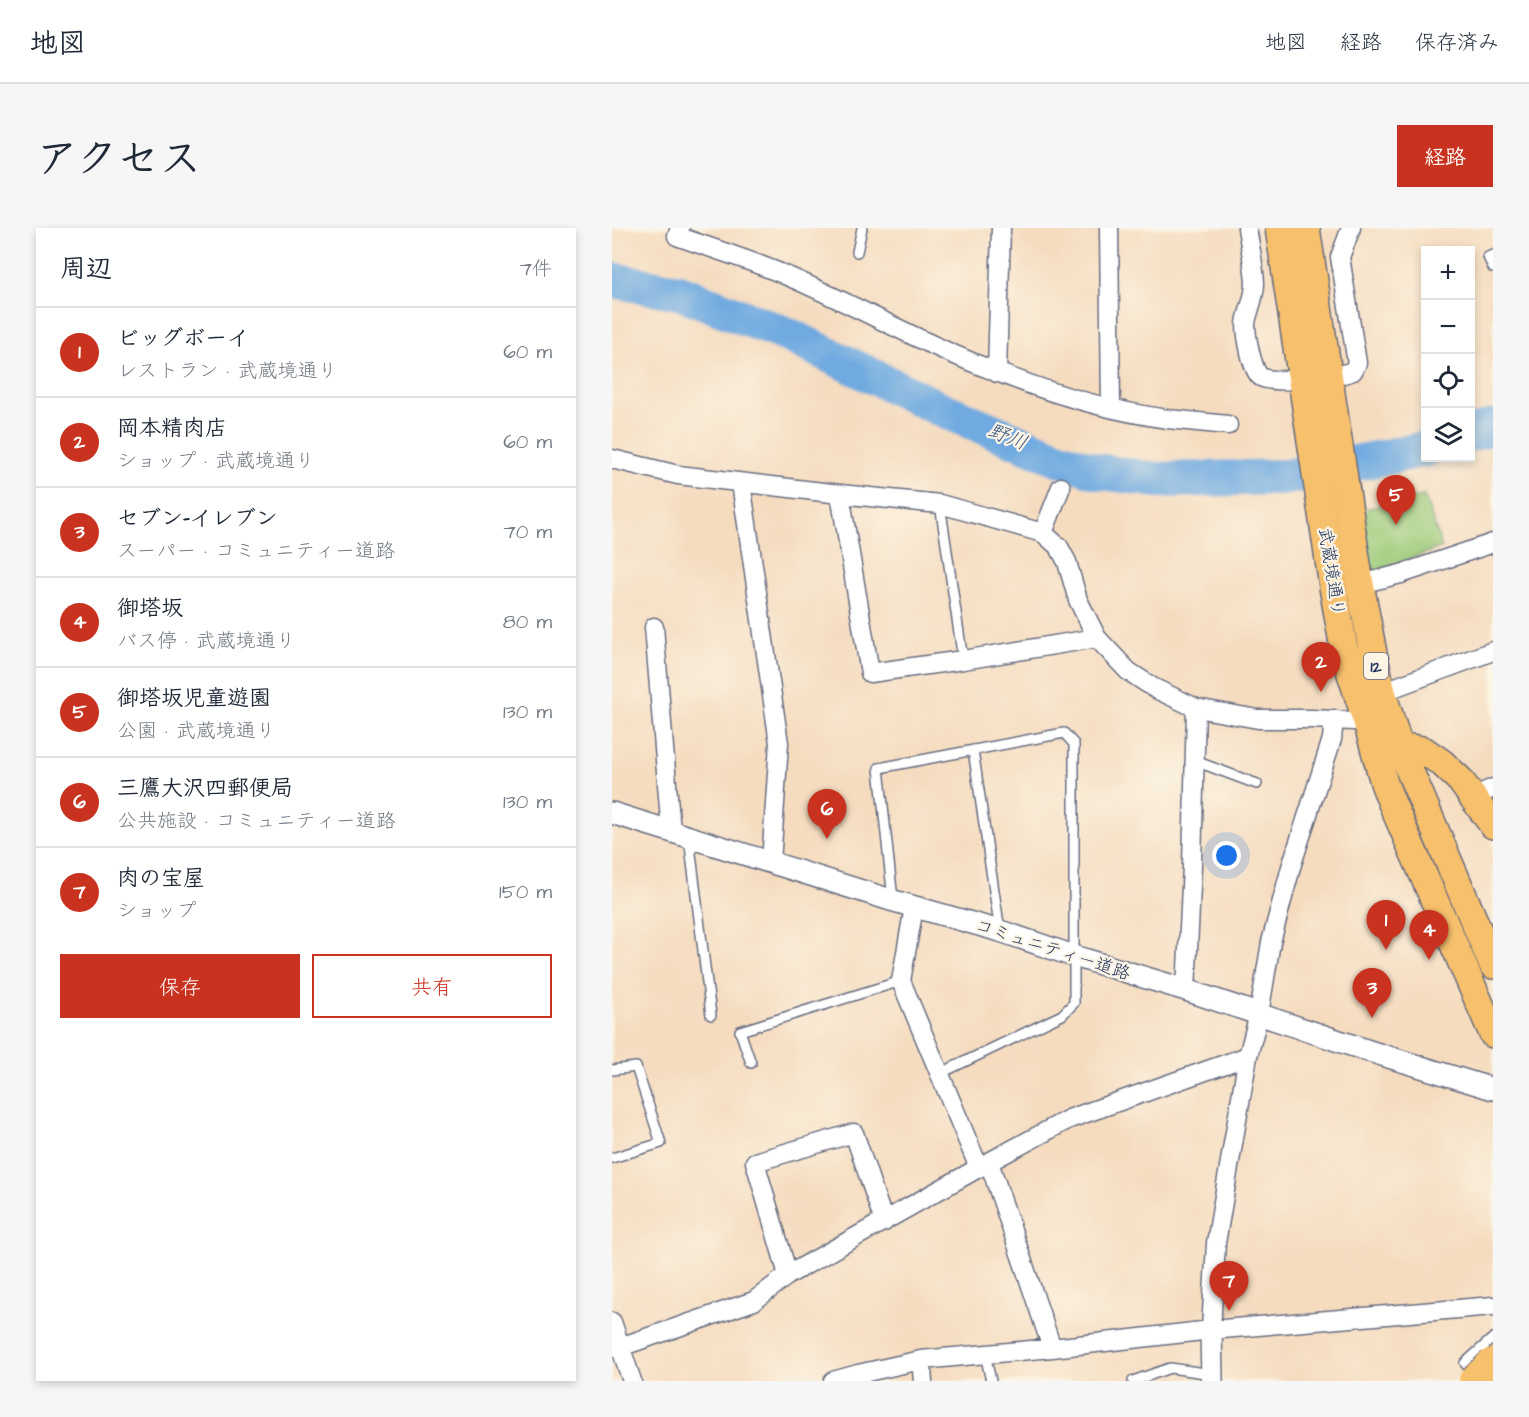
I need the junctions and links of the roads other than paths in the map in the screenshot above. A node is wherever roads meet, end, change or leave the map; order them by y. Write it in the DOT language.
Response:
graph roads {
  1 [pos="680,228"];
  2 [pos="862,228"];
  3 [pos="1001,228"];
  4 [pos="1109,228"];
  5 [pos="1247,228"];
  6 [pos="1279,228"];
  7 [pos="1306,228"];
  8 [pos="1351,228"];
  9 [pos="857,252"];
  10 [pos="1493,255"];
  11 [pos="1493,268"];
  12 [pos="997,373"];
  13 [pos="1329,377"];
  14 [pos="1302,379"];
  15 [pos="1111,408"];
  16 [pos="1227,425"];
  17 [pos="612,459"];
  18 [pos="741,483"];
  19 [pos="1061,487"];
  20 [pos="840,494"];
  21 [pos="940,504"];
  22 [pos="1043,533"];
  23 [pos="1493,543"];
  24 [pos="1360,584"];
  25 [pos="654,627"];
  26 [pos="1097,638"];
  27 [pos="1493,651"];
  28 [pos="963,660"];
  29 [pos="1196,708"];
  30 [pos="1375,709"];
  31 [pos="1334,719"];
  32 [pos="1399,746"];
  33 [pos="973,750"];
  34 [pos="1195,761"];
  35 [pos="1257,784"];
  36 [pos="1483,793"];
  37 [pos="612,813"];
  38 [pos="1493,825"];
  39 [pos="680,835"];
  40 [pos="771,863"];
  41 [pos="904,904"];
  42 [pos="1000,931"];
  43 [pos="1074,957"];
  44 [pos="1493,966"];
  45 [pos="901,981"];
  46 [pos="1186,990"];
  47 [pos="1259,1014"];
  48 [pos="711,1015"];
  49 [pos="1493,1034"];
  50 [pos="1248,1056"];
  51 [pos="751,1063"];
  52 [pos="612,1070"];
  53 [pos="939,1074"];
  54 [pos="1493,1089"];
  55 [pos="612,1158"];
  56 [pos="984,1165"];
  57 [pos="884,1222"];
  58 [pos="788,1275"];
  59 [pos="1493,1306"];
  60 [pos="1211,1330"];
  61 [pos="615,1336"];
  62 [pos="1493,1338"];
  63 [pos="1052,1348"];
  64 [pos="985,1354"];
  65 [pos="921,1360"];
  66 [pos="1493,1364"];
  67 [pos="1212,1377"];
  68 [pos="632,1381"];
  69 [pos="833,1381"];
  70 [pos="923,1381"];
  71 [pos="991,1381"];
  72 [pos="1133,1381"];
  73 [pos="1477,1381"];
  1 -- 12 [label="street"];
  2 -- 9 [label="lane"];
  3 -- 12 [label="street"];
  4 -- 15 [label="street"];
  5 -- 14 [label="street"];
  6 -- 14 [label="main road, 武蔵境通り / 12"];
  7 -- 13 [label="main road, 武蔵境通り / 12"];
  8 -- 13 [label="street"];
  10 -- 11 [label="lane"];
  12 -- 15 [label="street"];
  13 -- 14 [label="street"];
  13 -- 24 [label="main road, 武蔵境通り / 12"];
  14 -- 30 [label="main road, 武蔵境通り / 12"];
  15 -- 16 [label="street"];
  17 -- 18 [label="street"];
  18 -- 20 [label="street"];
  18 -- 40 [label="street"];
  19 -- 22 [label="street"];
  20 -- 21 [label="street"];
  20 -- 28 [label="street"];
  21 -- 22 [label="street"];
  21 -- 28 [label="lane"];
  22 -- 26 [label="street"];
  23 -- 24 [label="street"];
  24 -- 30 [label="main road, 武蔵境通り / 12"];
  25 -- 39 [label="street"];
  26 -- 28 [label="street"];
  26 -- 29 [label="street"];
  27 -- 30 [label="street"];
  29 -- 31 [label="street"];
  29 -- 34 [label="street"];
  30 -- 31 [label="street"];
  30 -- 32 [label="main road"];
  30 -- 49 [label="main road, 武蔵境通り / 12"];
  31 -- 47 [label="street"];
  32 -- 36 [label="main road"];
  32 -- 44 [label="main road"];
  33 -- 41 [label="lane"];
  33 -- 42 [label="lane"];
  33 -- 43 [label="lane"];
  34 -- 35 [label="lane"];
  34 -- 46 [label="street"];
  36 -- 38 [label="main road"];
  37 -- 39 [label="street, コミュニティー道路"];
  39 -- 40 [label="street, コミュニティー道路"];
  39 -- 48 [label="lane"];
  40 -- 41 [label="street, コミュニティー道路"];
  41 -- 42 [label="street, コミュニティー道路"];
  41 -- 45 [label="street"];
  42 -- 43 [label="street, コミュニティー道路"];
  43 -- 46 [label="street, コミュニティー道路"];
  43 -- 53 [label="lane"];
  45 -- 51 [label="lane"];
  45 -- 53 [label="street"];
  46 -- 47 [label="street, コミュニティー道路"];
  47 -- 50 [label="street"];
  47 -- 54 [label="street, コミュニティー道路"];
  50 -- 56 [label="street"];
  50 -- 60 [label="street"];
  52 -- 55 [label="lane"];
  53 -- 56 [label="street"];
  56 -- 57 [label="street"];
  56 -- 63 [label="street"];
  57 -- 58 [label="street"];
  57 -- 58 [label="street"];
  58 -- 61 [label="street"];
  59 -- 60 [label="street"];
  60 -- 63 [label="street"];
  60 -- 67 [label="street"];
  61 -- 68 [label="street"];
  62 -- 73 [label="lane"];
  63 -- 64 [label="street"];
  64 -- 65 [label="street"];
  64 -- 71 [label="lane"];
  65 -- 69 [label="street"];
  65 -- 70 [label="street"];
  66 -- 73 [label="highway, bridge"];
  67 -- 72 [label="lane"];
}
